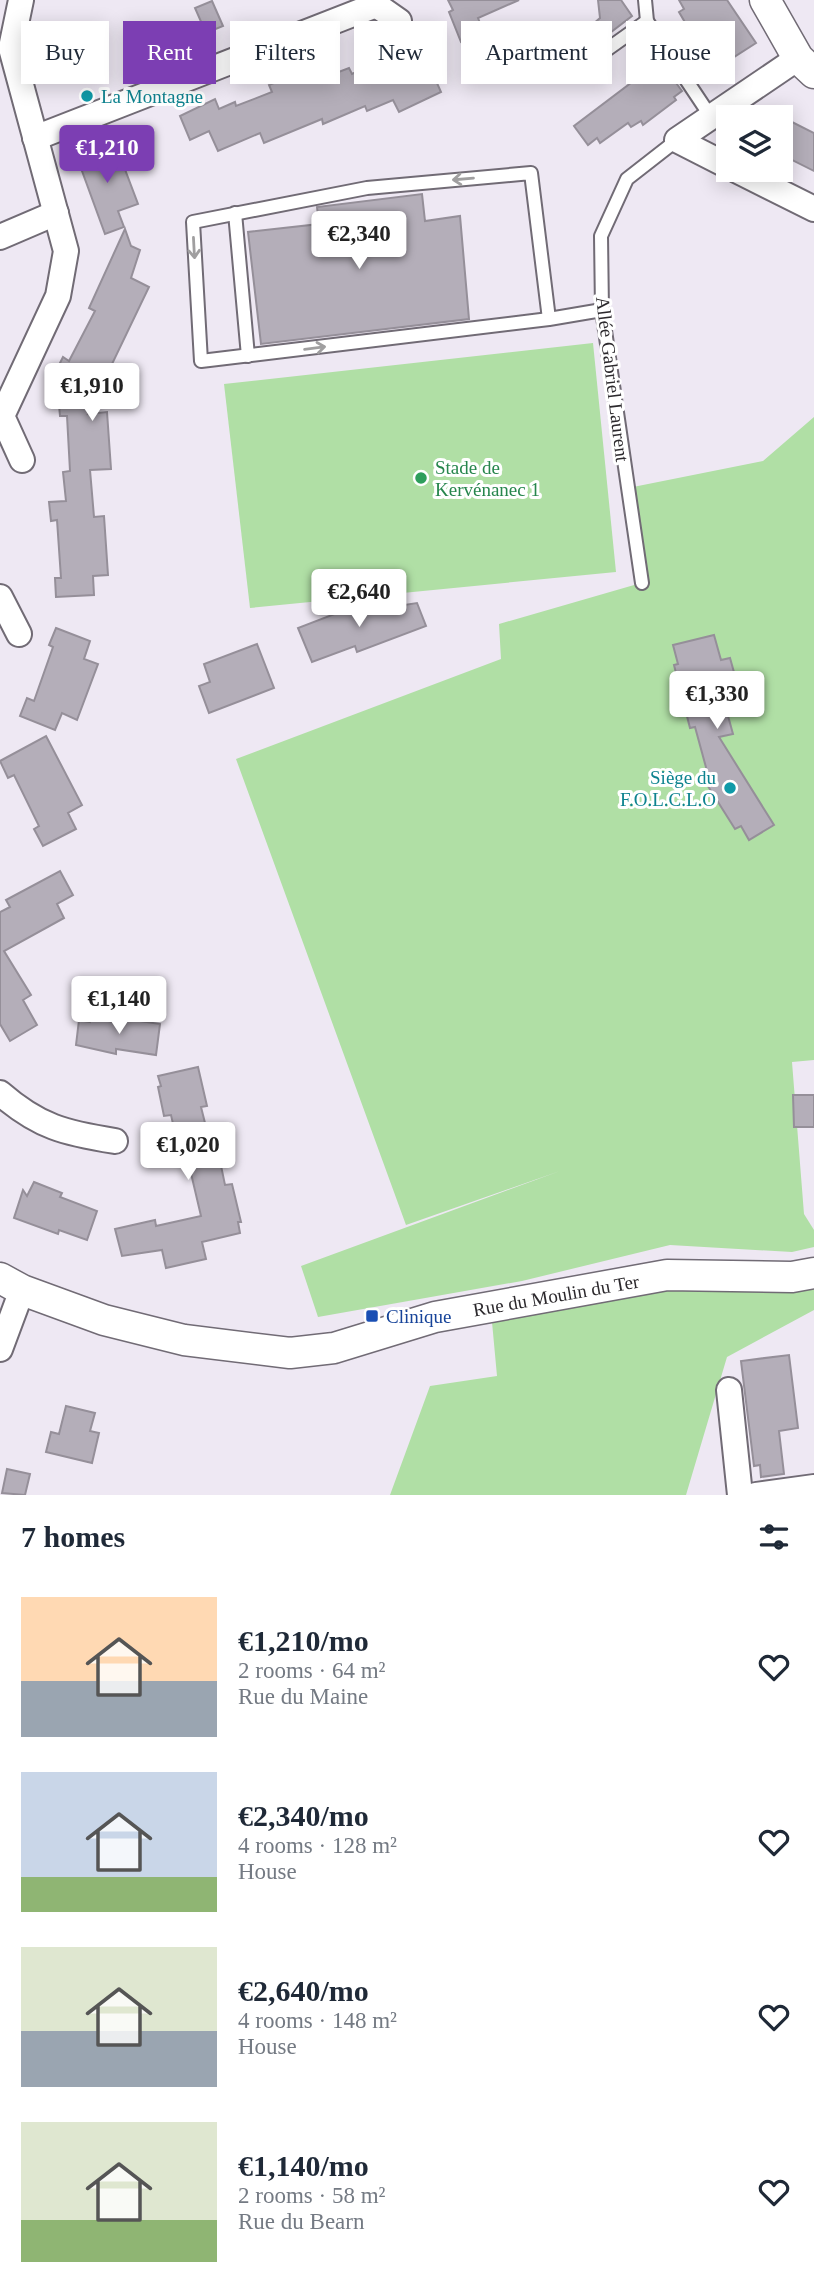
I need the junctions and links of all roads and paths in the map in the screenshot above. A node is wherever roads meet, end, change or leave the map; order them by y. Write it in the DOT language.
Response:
graph roads {
  1 [pos="21,0"];
  2 [pos="645,0"];
  3 [pos="765,0"];
  4 [pos="399,21"];
  5 [pos="647,21"];
  6 [pos="806,66"];
  7 [pos="689,84"];
  8 [pos="711,117"];
  9 [pos="35,138"];
  10 [pos="677,140"];
  11 [pos="716,160"];
  12 [pos="760,182"];
  13 [pos="814,209"];
  14 [pos="56,213"];
  15 [pos="235,213"];
  16 [pos="0,237"];
  17 [pos="602,310"];
  18 [pos="550,319"];
  19 [pos="248,356"];
  20 [pos="22,460"];
  21 [pos="642,583"];
  22 [pos="0,597"];
  23 [pos="19,634"];
  24 [pos="0,1093"];
  25 [pos="115,1141"];
  26 [pos="803,1275"];
  27 [pos="11,1284"];
  28 [pos="0,1349"];
  29 [pos="729,1390"];
  30 [pos="814,1487"];
  31 [pos="740,1495"];
  32 [pos="756,1495"];
  1 -- 9 [label="street"];
  2 -- 5 [label="lane"];
  3 -- 6 [label="street"];
  4 -- 9 [label="street"];
  6 -- 8 [label="street, Allée Gabriel Laurent"];
  7 -- 8 [label="lane"];
  8 -- 10 [label="street, Allée Gabriel Laurent"];
  9 -- 14 [label="street"];
  10 -- 11 [label="street"];
  10 -- 17 [label="lane, Allée Gabriel Laurent"];
  12 -- 13 [label="street"];
  14 -- 16 [label="street"];
  14 -- 20 [label="street"];
  18 -- 15 [label="lane, one-way"];
  15 -- 19 [label="lane"];
  15 -- 19 [label="lane, one-way"];
  17 -- 18 [label="lane"];
  17 -- 21 [label="lane, Allée Gabriel Laurent"];
  19 -- 18 [label="lane, one-way"];
  22 -- 23 [label="street"];
  24 -- 25 [label="street"];
  26 -- 27 [label="street, Rue du Moulin du Ter"];
  27 -- 28 [label="street"];
  29 -- 31 [label="street"];
  30 -- 32 [label="street"];
}
